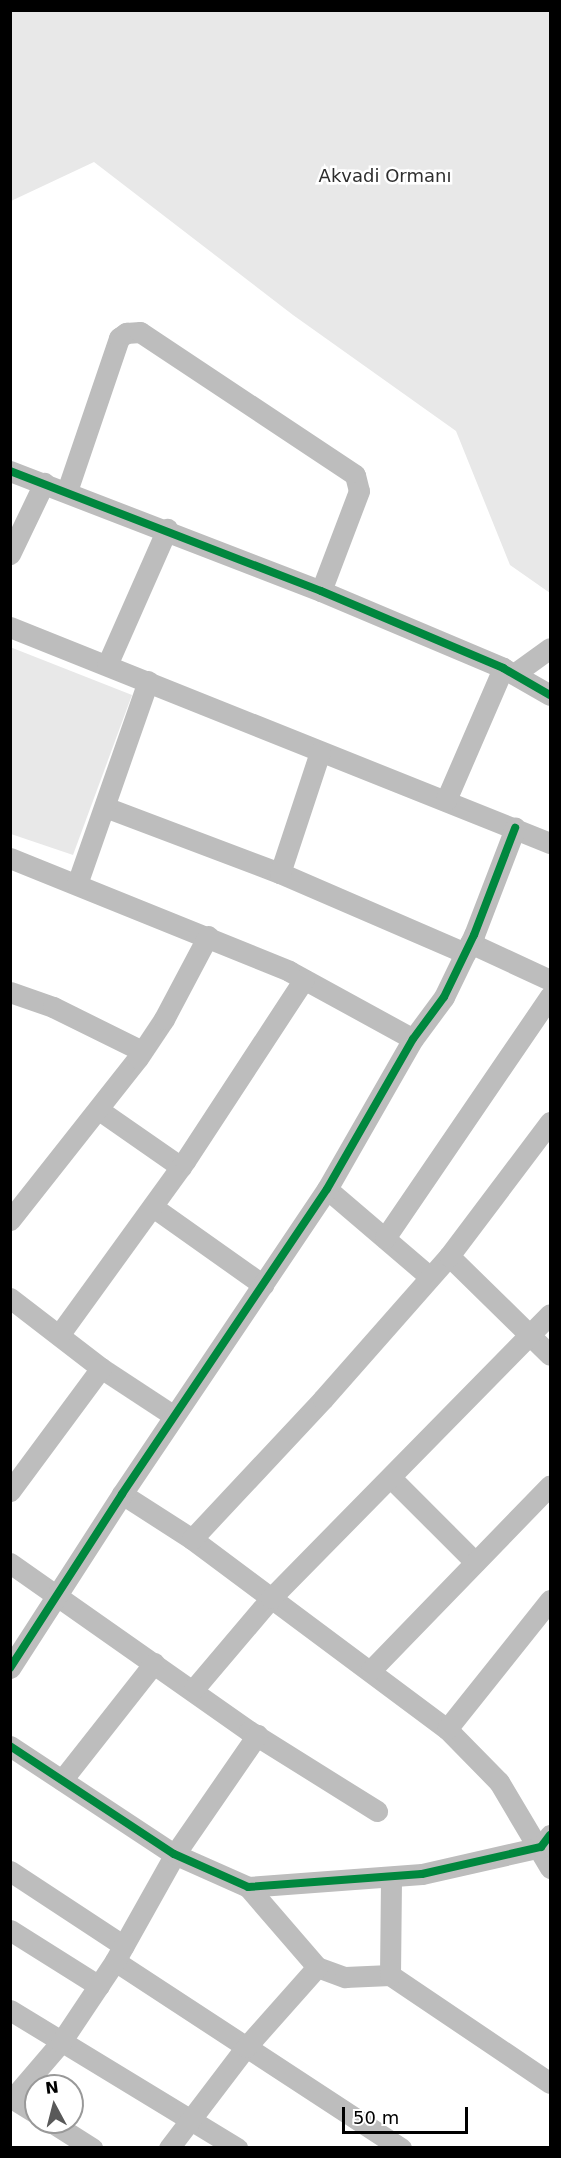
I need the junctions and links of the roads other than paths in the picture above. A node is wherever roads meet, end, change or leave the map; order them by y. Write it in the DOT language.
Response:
graph roads {
  1 [pos="10,471"];
  2 [pos="44,483"];
  3 [pos="67,491"];
  4 [pos="166,529"];
  5 [pos="10,554"];
  6 [pos="321,591"];
  7 [pos="10,627"];
  8 [pos="550,648"];
  9 [pos="107,665"];
  10 [pos="509,671"];
  11 [pos="148,681"];
  12 [pos="550,695"];
  13 [pos="320,752"];
  14 [pos="446,800"];
  15 [pos="105,807"];
  16 [pos="514,828"];
  17 [pos="550,843"];
  18 [pos="10,858"];
  19 [pos="280,873"];
  20 [pos="77,884"];
  21 [pos="208,936"];
  22 [pos="468,948"];
  23 [pos="304,979"];
  24 [pos="550,980"];
  25 [pos="10,992"];
  26 [pos="550,996"];
  27 [pos="413,1039"];
  28 [pos="142,1051"];
  29 [pos="99,1110"];
  30 [pos="550,1122"];
  31 [pos="181,1167"];
  32 [pos="327,1189"];
  33 [pos="153,1207"];
  34 [pos="10,1220"];
  35 [pos="385,1238"];
  36 [pos="449,1256"];
  37 [pos="430,1277"];
  38 [pos="263,1285"];
  39 [pos="10,1298"];
  40 [pos="550,1314"];
  41 [pos="58,1335"];
  42 [pos="530,1335"];
  43 [pos="550,1355"];
  44 [pos="101,1368"];
  45 [pos="174,1416"];
  46 [pos="391,1478"];
  47 [pos="550,1485"];
  48 [pos="10,1491"];
  49 [pos="122,1494"];
  50 [pos="192,1539"];
  51 [pos="475,1562"];
  52 [pos="10,1563"];
  53 [pos="58,1594"];
  54 [pos="271,1598"];
  55 [pos="550,1600"];
  56 [pos="154,1663"];
  57 [pos="10,1668"];
  58 [pos="371,1670"];
  59 [pos="193,1690"];
  60 [pos="447,1729"];
  61 [pos="257,1736"];
  62 [pos="10,1746"];
  63 [pos="62,1780"];
  64 [pos="377,1811"];
  65 [pos="546,1841"];
  66 [pos="175,1854"];
  67 [pos="550,1868"];
  68 [pos="10,1872"];
  69 [pos="391,1877"];
  70 [pos="248,1887"];
  71 [pos="10,1930"];
  72 [pos="119,1954"];
  73 [pos="317,1967"];
  74 [pos="390,1975"];
  75 [pos="99,1986"];
  76 [pos="10,2010"];
  77 [pos="61,2043"];
  78 [pos="246,2047"];
  79 [pos="550,2083"];
  80 [pos="12,2097"];
  81 [pos="190,2117"];
  82 [pos="70,2134"];
  83 [pos="92,2148"];
  84 [pos="169,2148"];
  85 [pos="237,2148"];
  86 [pos="401,2148"];
  1 -- 2 [label="street"];
  2 -- 3 [label="street"];
  2 -- 5 [label="street"];
  3 -- 4 [label="street"];
  3 -- 6 [label="street"];
  4 -- 6 [label="street"];
  4 -- 9 [label="street"];
  6 -- 10 [label="street"];
  7 -- 9 [label="street"];
  8 -- 10 [label="street"];
  9 -- 11 [label="street"];
  10 -- 12 [label="street"];
  10 -- 14 [label="street"];
  11 -- 13 [label="street"];
  11 -- 15 [label="street"];
  13 -- 14 [label="street"];
  13 -- 19 [label="street"];
  14 -- 16 [label="street"];
  15 -- 19 [label="street"];
  15 -- 20 [label="street"];
  16 -- 17 [label="street"];
  16 -- 22 [label="street"];
  18 -- 20 [label="street"];
  19 -- 22 [label="street"];
  20 -- 21 [label="street"];
  21 -- 23 [label="street"];
  21 -- 28 [label="street"];
  22 -- 24 [label="street"];
  22 -- 27 [label="street"];
  23 -- 27 [label="street"];
  23 -- 31 [label="street"];
  25 -- 28 [label="street"];
  26 -- 35 [label="street"];
  27 -- 32 [label="street"];
  28 -- 29 [label="street"];
  29 -- 31 [label="street"];
  29 -- 34 [label="street"];
  30 -- 36 [label="street"];
  31 -- 33 [label="street"];
  32 -- 35 [label="street"];
  32 -- 38 [label="street"];
  33 -- 38 [label="street"];
  33 -- 41 [label="street"];
  35 -- 37 [label="street"];
  36 -- 37 [label="street"];
  36 -- 42 [label="street"];
  37 -- 50 [label="street"];
  38 -- 45 [label="street"];
  39 -- 41 [label="street"];
  40 -- 42 [label="street"];
  41 -- 44 [label="street"];
  42 -- 43 [label="street"];
  42 -- 46 [label="street"];
  44 -- 45 [label="street"];
  44 -- 48 [label="street"];
  45 -- 49 [label="street"];
  46 -- 51 [label="street"];
  46 -- 54 [label="street"];
  47 -- 51 [label="street"];
  49 -- 50 [label="street"];
  49 -- 53 [label="street"];
  50 -- 54 [label="street"];
  51 -- 58 [label="street"];
  52 -- 53 [label="street"];
  53 -- 56 [label="street"];
  53 -- 57 [label="street"];
  54 -- 58 [label="street"];
  54 -- 59 [label="street"];
  55 -- 60 [label="street"];
  56 -- 59 [label="street"];
  56 -- 63 [label="street"];
  58 -- 60 [label="street"];
  59 -- 61 [label="street"];
  60 -- 65 [label="street"];
  61 -- 64 [label="street"];
  61 -- 66 [label="street"];
  62 -- 63 [label="street"];
  63 -- 66 [label="street"];
  65 -- 67 [label="street"];
  65 -- 69 [label="street"];
  66 -- 70 [label="street"];
  66 -- 72 [label="street"];
  68 -- 72 [label="street"];
  69 -- 70 [label="street"];
  69 -- 74 [label="street"];
  70 -- 73 [label="street"];
  71 -- 75 [label="street"];
  72 -- 75 [label="street"];
  72 -- 78 [label="street"];
  73 -- 74 [label="street"];
  73 -- 78 [label="street"];
  74 -- 79 [label="street"];
  75 -- 77 [label="street"];
  76 -- 77 [label="street"];
  77 -- 80 [label="street"];
  77 -- 81 [label="street"];
  78 -- 81 [label="street"];
  78 -- 86 [label="street"];
  81 -- 84 [label="street"];
  81 -- 85 [label="street"];
  82 -- 83 [label="street"];
}
